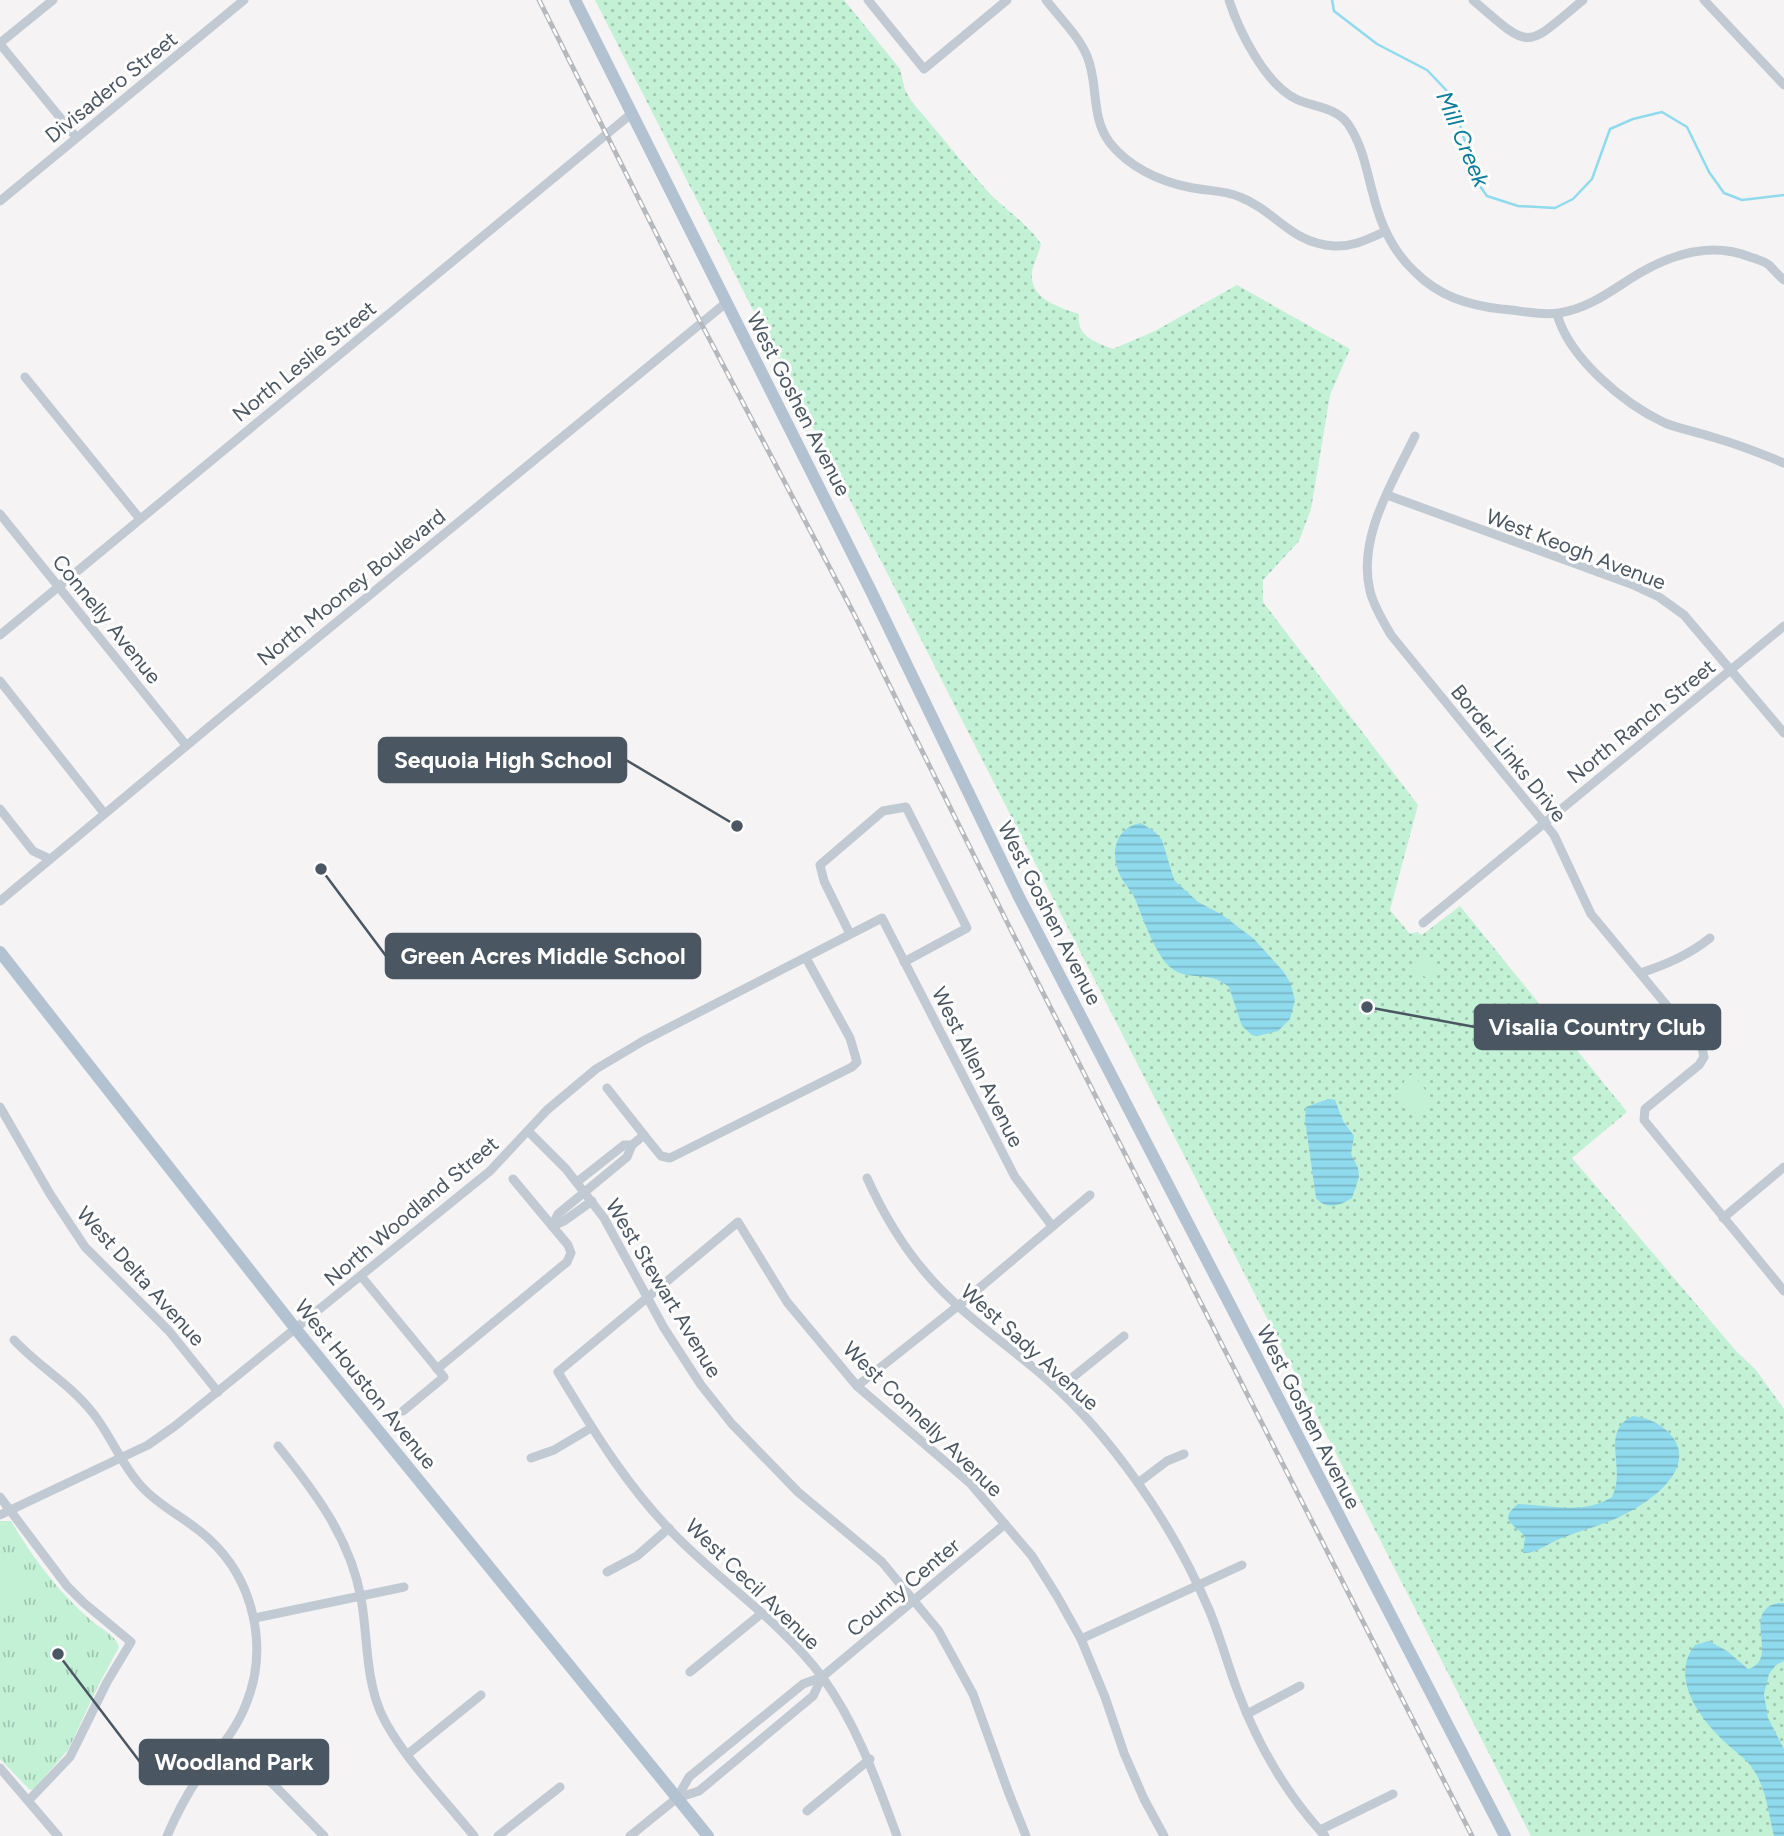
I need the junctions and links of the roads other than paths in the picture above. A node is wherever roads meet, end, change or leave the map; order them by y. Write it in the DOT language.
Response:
graph roads {
  1 [pos="53,0"];
  2 [pos="244,0"];
  3 [pos="575,0"];
  4 [pos="868,0"];
  5 [pos="1007,0"];
  6 [pos="1046,0"];
  7 [pos="1229,0"];
  8 [pos="1473,0"];
  9 [pos="1583,0"];
  10 [pos="1704,0"];
  11 [pos="0,44"];
  12 [pos="1784,85"];
  13 [pos="631,114"];
  14 [pos="76,138"];
  15 [pos="0,201"];
  16 [pos="1384,232"];
  17 [pos="1784,280"];
  18 [pos="727,302"];
  19 [pos="1557,314"];
  20 [pos="25,377"];
  21 [pos="1415,436"];
  22 [pos="1784,463"];
  23 [pos="1387,495"];
  24 [pos="0,514"];
  25 [pos="140,519"];
  26 [pos="58,587"];
  27 [pos="1784,626"];
  28 [pos="0,635"];
  29 [pos="1731,669"];
  30 [pos="0,681"];
  31 [pos="1784,733"];
  32 [pos="186,746"];
  33 [pos="0,809"];
  34 [pos="104,813"];
  35 [pos="1544,823"];
  36 [pos="50,859"];
  37 [pos="0,901"];
  38 [pos="882,918"];
  39 [pos="1423,923"];
  40 [pos="850,934"];
  41 [pos="1710,938"];
  42 [pos="0,952"];
  43 [pos="806,958"];
  44 [pos="904,962"];
  45 [pos="1640,973"];
  46 [pos="607,1088"];
  47 [pos="0,1107"];
  48 [pos="528,1131"];
  49 [pos="644,1135"];
  50 [pos="632,1145"];
  51 [pos="1784,1167"];
  52 [pos="867,1178"];
  53 [pos="513,1179"];
  54 [pos="577,1182"];
  55 [pos="585,1192"];
  56 [pos="1090,1195"];
  57 [pos="592,1201"];
  58 [pos="568,1212"];
  59 [pos="1723,1218"];
  60 [pos="552,1226"];
  61 [pos="1052,1226"];
  62 [pos="360,1276"];
  63 [pos="1784,1291"];
  64 [pos="648,1297"];
  65 [pos="958,1306"];
  66 [pos="295,1328"];
  67 [pos="1124,1336"];
  68 [pos="14,1340"];
  69 [pos="437,1369"];
  70 [pos="857,1386"];
  71 [pos="1058,1389"];
  72 [pos="218,1391"];
  73 [pos="403,1411"];
  74 [pos="591,1427"];
  75 [pos="278,1446"];
  76 [pos="1184,1454"];
  77 [pos="120,1458"];
  78 [pos="531,1458"];
  79 [pos="1138,1483"];
  80 [pos="0,1497"];
  81 [pos="11,1509"];
  82 [pos="0,1515"];
  83 [pos="1005,1524"];
  84 [pos="669,1528"];
  85 [pos="1242,1565"];
  86 [pos="607,1572"];
  87 [pos="404,1587"];
  88 [pos="1198,1587"];
  89 [pos="361,1595"];
  90 [pos="916,1600"];
  91 [pos="762,1613"];
  92 [pos="254,1618"];
  93 [pos="1081,1639"];
  94 [pos="690,1672"];
  95 [pos="822,1677"];
  96 [pos="1300,1686"];
  97 [pos="481,1695"];
  98 [pos="1247,1714"];
  99 [pos="223,1744"];
  100 [pos="408,1755"];
  101 [pos="870,1759"];
  102 [pos="0,1768"];
  103 [pos="560,1787"];
  104 [pos="1392,1794"];
  105 [pos="677,1798"];
  106 [pos="29,1800"];
  107 [pos="807,1811"];
  108 [pos="1323,1833"];
  109 [pos="58,1836"];
  110 [pos="167,1836"];
  111 [pos="324,1836"];
  112 [pos="474,1836"];
  113 [pos="498,1836"];
  114 [pos="630,1836"];
  115 [pos="708,1836"];
  116 [pos="897,1836"];
  117 [pos="1026,1836"];
  118 [pos="1164,1836"];
  119 [pos="1505,1836"];
  1 -- 11 [label="street"];
  2 -- 14 [label="street, Divisadero Street"];
  3 -- 13 [label="main road, West Goshen Avenue"];
  4 -- 5 [label="street"];
  6 -- 16 [label="street"];
  7 -- 16 [label="street"];
  8 -- 9 [label="street"];
  10 -- 12 [label="street"];
  11 -- 14 [label="street"];
  13 -- 18 [label="main road, West Goshen Avenue"];
  13 -- 25 [label="street, North Leslie Street"];
  14 -- 15 [label="street, Divisadero Street"];
  16 -- 19 [label="street"];
  17 -- 19 [label="street"];
  18 -- 32 [label="street, North Mooney Boulevard"];
  18 -- 119 [label="main road, West Goshen Avenue"];
  19 -- 22 [label="street"];
  20 -- 25 [label="street"];
  21 -- 23 [label="street, Border Links Drive"];
  23 -- 29 [label="street, West Keogh Avenue"];
  23 -- 35 [label="street, Border Links Drive"];
  24 -- 26 [label="street, Connelly Avenue"];
  25 -- 26 [label="street, North Leslie Street"];
  26 -- 28 [label="street, North Leslie Street"];
  26 -- 32 [label="street, Connelly Avenue"];
  27 -- 29 [label="street, North Ranch Street"];
  29 -- 31 [label="street, West Keogh Avenue"];
  29 -- 35 [label="street, North Ranch Street"];
  30 -- 34 [label="street"];
  32 -- 34 [label="street, North Mooney Boulevard"];
  33 -- 36 [label="street"];
  34 -- 36 [label="street, North Mooney Boulevard"];
  35 -- 39 [label="street, North Ranch Street"];
  35 -- 45 [label="street, Border Links Drive"];
  36 -- 37 [label="street, North Mooney Boulevard"];
  38 -- 40 [label="street, North Woodland Street"];
  38 -- 44 [label="street, West Allen Avenue"];
  40 -- 43 [label="street, North Woodland Street"];
  40 -- 44 [label="street"];
  41 -- 45 [label="street"];
  42 -- 66 [label="main road, West Houston Avenue"];
  43 -- 48 [label="street, North Woodland Street"];
  43 -- 49 [label="street"];
  44 -- 61 [label="street, West Allen Avenue"];
  45 -- 59 [label="street, Border Links Drive"];
  46 -- 49 [label="street"];
  47 -- 72 [label="street, West Delta Avenue"];
  48 -- 54 [label="street, West Stewart Avenue"];
  48 -- 62 [label="street, North Woodland Street"];
  49 -- 50 [label="street"];
  50 -- 54 [label="street"];
  50 -- 55 [label="street"];
  51 -- 59 [label="street"];
  52 -- 65 [label="street, West Sady Avenue"];
  53 -- 60 [label="street"];
  54 -- 55 [label="street, West Stewart Avenue"];
  55 -- 57 [label="street, West Stewart Avenue"];
  55 -- 58 [label="street"];
  56 -- 61 [label="street"];
  57 -- 58 [label="street"];
  57 -- 64 [label="street, West Stewart Avenue"];
  58 -- 60 [label="street"];
  59 -- 63 [label="street, Border Links Drive"];
  60 -- 69 [label="street"];
  61 -- 65 [label="street"];
  62 -- 66 [label="street, North Woodland Street"];
  62 -- 69 [label="street"];
  64 -- 70 [label="street, West Connelly Avenue"];
  64 -- 74 [label="street, West Cecil Avenue"];
  64 -- 90 [label="street, West Stewart Avenue"];
  65 -- 70 [label="street"];
  65 -- 71 [label="street, West Sady Avenue"];
  66 -- 72 [label="street, North Woodland Street"];
  66 -- 105 [label="main road, West Houston Avenue"];
  67 -- 71 [label="street"];
  68 -- 77 [label="street"];
  69 -- 73 [label="street"];
  70 -- 83 [label="street, West Connelly Avenue"];
  71 -- 79 [label="street, West Sady Avenue"];
  72 -- 77 [label="street, North Woodland Street"];
  74 -- 78 [label="street"];
  74 -- 84 [label="street, West Cecil Avenue"];
  75 -- 89 [label="street"];
  76 -- 79 [label="street"];
  77 -- 81 [label="street, North Woodland Street"];
  77 -- 92 [label="street"];
  79 -- 88 [label="street, West Sady Avenue"];
  80 -- 81 [label="street"];
  81 -- 82 [label="street, North Woodland Street"];
  81 -- 106 [label="street"];
  83 -- 90 [label="street, County Center"];
  83 -- 93 [label="street, West Connelly Avenue"];
  84 -- 86 [label="street"];
  84 -- 91 [label="street, West Cecil Avenue"];
  85 -- 88 [label="street"];
  87 -- 89 [label="street"];
  88 -- 93 [label="street"];
  88 -- 98 [label="street, West Sady Avenue"];
  89 -- 92 [label="street"];
  89 -- 100 [label="street"];
  90 -- 95 [label="street, County Center"];
  90 -- 117 [label="street, West Stewart Avenue"];
  91 -- 94 [label="street"];
  91 -- 95 [label="street, West Cecil Avenue"];
  92 -- 99 [label="street"];
  93 -- 118 [label="street, West Connelly Avenue"];
  95 -- 101 [label="street, West Cecil Avenue"];
  95 -- 105 [label="street, County Center"];
  95 -- 105 [label="street, County Center"];
  96 -- 98 [label="street"];
  97 -- 100 [label="street"];
  98 -- 108 [label="street, West Sady Avenue"];
  99 -- 110 [label="street"];
  99 -- 111 [label="street"];
  100 -- 112 [label="street"];
  101 -- 107 [label="street"];
  101 -- 116 [label="street, West Cecil Avenue"];
  102 -- 106 [label="street"];
  103 -- 113 [label="street"];
  104 -- 108 [label="street"];
  105 -- 114 [label="street, County Center"];
  105 -- 115 [label="main road, West Houston Avenue"];
  106 -- 109 [label="street"];
}
